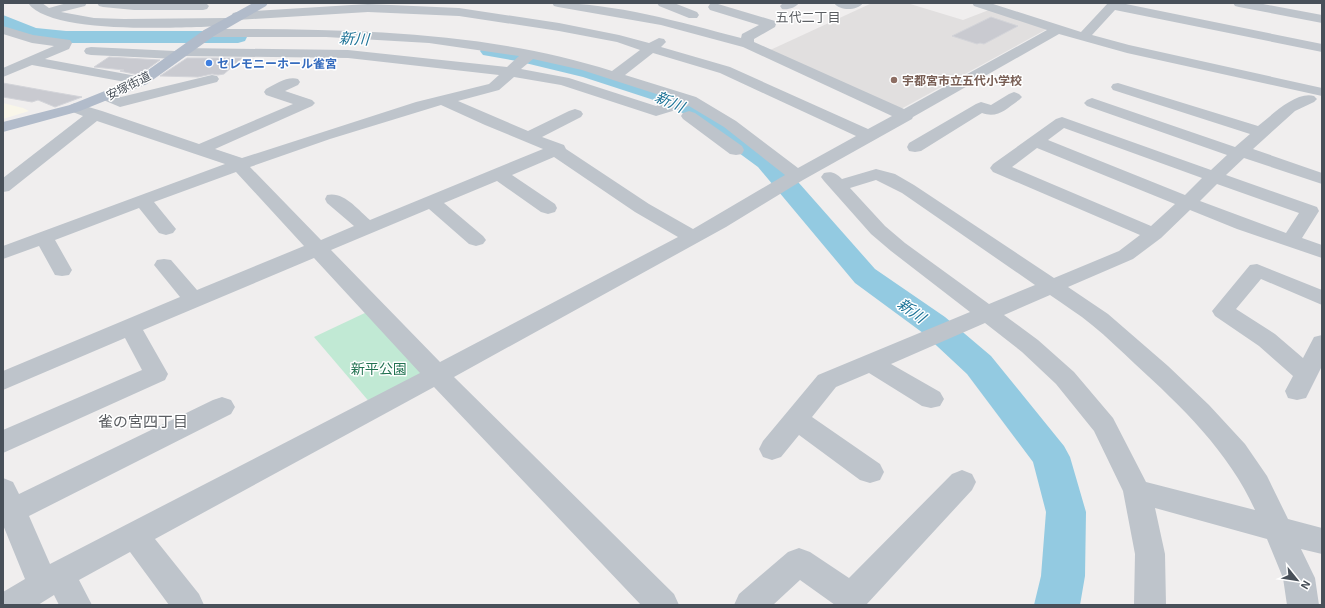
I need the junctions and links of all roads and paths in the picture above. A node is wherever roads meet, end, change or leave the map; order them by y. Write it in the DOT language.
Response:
graph roads {
  1 [pos="34,3"];
  2 [pos="81,3"];
  3 [pos="103,3"];
  4 [pos="262,3"];
  5 [pos="470,3"];
  6 [pos="558,3"];
  7 [pos="663,3"];
  8 [pos="840,3"];
  9 [pos="857,3"];
  10 [pos="978,3"];
  11 [pos="1239,3"];
  12 [pos="1110,4"];
  13 [pos="155,5"];
  14 [pos="206,5"];
  15 [pos="719,5"];
  16 [pos="1010,7"];
  17 [pos="46,12"];
  18 [pos="459,12"];
  19 [pos="693,15"];
  20 [pos="1222,15"];
  21 [pos="232,19"];
  22 [pos="1322,19"];
  23 [pos="172,22"];
  24 [pos="681,26"];
  25 [pos="1216,27"];
  26 [pos="1058,29"];
  27 [pos="3,30"];
  28 [pos="205,36"];
  29 [pos="22,37"];
  30 [pos="362,37"];
  31 [pos="1083,37"];
  32 [pos="429,39"];
  33 [pos="748,40"];
  34 [pos="3,45"];
  35 [pos="1322,48"];
  36 [pos="651,49"];
  37 [pos="91,51"];
  38 [pos="179,54"];
  39 [pos="348,54"];
  40 [pos="527,57"];
  41 [pos="30,61"];
  42 [pos="511,72"];
  43 [pos="3,73"];
  44 [pos="614,76"];
  45 [pos="212,79"];
  46 [pos="142,81"];
  47 [pos="293,82"];
  48 [pos="1118,87"];
  49 [pos="1014,97"];
  50 [pos="444,100"];
  51 [pos="682,103"];
  52 [pos="1092,103"];
  53 [pos="1311,103"];
  54 [pos="101,105"];
  55 [pos="75,108"];
  56 [pos="575,114"];
  57 [pos="929,117"];
  58 [pos="3,127"];
  59 [pos="1261,132"];
  60 [pos="870,136"];
  61 [pos="528,137"];
  62 [pos="1035,141"];
  63 [pos="915,148"];
  64 [pos="199,150"];
  65 [pos="556,150"];
  66 [pos="736,150"];
  67 [pos="1240,152"];
  68 [pos="239,164"];
  69 [pos="819,164"];
  70 [pos="499,174"];
  71 [pos="1214,177"];
  72 [pos="1322,179"];
  73 [pos="788,182"];
  74 [pos="838,186"];
  75 [pos="3,187"];
  76 [pos="334,199"];
  77 [pos="142,200"];
  78 [pos="432,202"];
  79 [pos="1188,202"];
  80 [pos="548,208"];
  81 [pos="368,228"];
  82 [pos="166,229"];
  83 [pos="1154,234"];
  84 [pos="692,237"];
  85 [pos="44,238"];
  86 [pos="476,240"];
  87 [pos="1290,241"];
  88 [pos="317,250"];
  89 [pos="1322,252"];
  90 [pos="3,253"];
  91 [pos="164,265"];
  92 [pos="62,270"];
  93 [pos="1052,286"];
  94 [pos="1322,298"];
  95 [pos="194,300"];
  96 [pos="988,314"];
  97 [pos="130,328"];
  98 [pos="1322,343"];
  99 [pos="871,363"];
  100 [pos="437,374"];
  101 [pos="3,381"];
  102 [pos="931,399"];
  103 [pos="222,407"];
  104 [pos="796,419"];
  105 [pos="3,442"];
  106 [pos="772,449"];
  107 [pos="870,472"];
  108 [pos="962,482"];
  109 [pos="1137,491"];
  110 [pos="7,501"];
  111 [pos="1278,529"];
  112 [pos="134,535"];
  113 [pos="1322,541"];
  114 [pos="51,580"];
  115 [pos="10,605"];
  116 [pos="76,605"];
  117 [pos="188,605"];
  118 [pos="663,605"];
  119 [pos="750,605"];
  120 [pos="1150,605"];
  121 [pos="1303,605"];
  1 -- 17 [label="street"];
  2 -- 17 [label="street"];
  3 -- 13 [label="street"];
  4 -- 21 [label="main road, 安塚街道"];
  5 -- 18 [label="street"];
  6 -- 24 [label="street"];
  7 -- 19 [label="street"];
  8 -- 9 [label="street"];
  10 -- 16 [label="street"];
  11 -- 22 [label="street"];
  12 -- 25 [label="street"];
  12 -- 31 [label="street"];
  13 -- 14 [label="street"];
  14 -- 23 [label="street"];
  15 -- 19 [label="street"];
  15 -- 33 [label="street"];
  16 -- 26 [label="street"];
  17 -- 23 [label="street"];
  18 -- 21 [label="street"];
  18 -- 32 [label="street"];
  18 -- 36 [label="street"];
  19 -- 33 [label="street"];
  20 -- 25 [label="street"];
  21 -- 23 [label="street"];
  21 -- 28 [label="main road, 安塚街道"];
  24 -- 33 [label="street"];
  24 -- 36 [label="street"];
  25 -- 35 [label="street"];
  26 -- 31 [label="street"];
  26 -- 57 [label="street"];
  27 -- 29 [label="street"];
  28 -- 30 [label="street"];
  28 -- 38 [label="main road, 安塚街道"];
  29 -- 34 [label="street"];
  29 -- 41 [label="street"];
  30 -- 32 [label="street"];
  30 -- 39 [label="street"];
  31 -- 53 [label="street"];
  32 -- 40 [label="street"];
  33 -- 57 [label="street"];
  36 -- 44 [label="street"];
  36 -- 60 [label="street"];
  37 -- 38 [label="street"];
  38 -- 39 [label="street"];
  38 -- 46 [label="main road, 安塚街道"];
  39 -- 42 [label="street"];
  40 -- 42 [label="street"];
  40 -- 44 [label="street"];
  41 -- 43 [label="street"];
  41 -- 46 [label="street"];
  42 -- 50 [label="street"];
  42 -- 51 [label="street"];
  44 -- 51 [label="street"];
  45 -- 54 [label="street"];
  46 -- 54 [label="main road, 安塚街道"];
  47 -- 64 [label="street"];
  48 -- 59 [label="street"];
  49 -- 57 [label="street"];
  50 -- 61 [label="street"];
  50 -- 68 [label="street"];
  51 -- 66 [label="street"];
  51 -- 73 [label="street"];
  52 -- 67 [label="street"];
  53 -- 59 [label="street"];
  54 -- 55 [label="street"];
  54 -- 64 [label="street"];
  54 -- 75 [label="street"];
  55 -- 58 [label="main road"];
  56 -- 61 [label="street"];
  57 -- 60 [label="street"];
  57 -- 63 [label="street"];
  59 -- 67 [label="street"];
  60 -- 69 [label="street"];
  61 -- 65 [label="street"];
  62 -- 71 [label="street"];
  62 -- 79 [label="street"];
  62 -- 83 [label="street"];
  64 -- 68 [label="street"];
  65 -- 70 [label="street"];
  65 -- 84 [label="street"];
  67 -- 71 [label="street"];
  67 -- 72 [label="street"];
  68 -- 77 [label="street"];
  68 -- 88 [label="street"];
  69 -- 73 [label="street"];
  69 -- 74 [label="street"];
  70 -- 78 [label="street"];
  70 -- 80 [label="street"];
  71 -- 79 [label="street"];
  71 -- 87 [label="street"];
  73 -- 84 [label="street"];
  74 -- 93 [label="street"];
  74 -- 96 [label="street"];
  76 -- 81 [label="street"];
  77 -- 82 [label="street"];
  77 -- 85 [label="street"];
  78 -- 81 [label="street"];
  78 -- 86 [label="street"];
  79 -- 83 [label="street"];
  79 -- 87 [label="street"];
  81 -- 88 [label="street"];
  83 -- 93 [label="street"];
  84 -- 100 [label="street"];
  85 -- 90 [label="street"];
  85 -- 92 [label="street"];
  87 -- 89 [label="street"];
  88 -- 95 [label="street"];
  88 -- 100 [label="street"];
  91 -- 95 [label="street"];
  93 -- 96 [label="street"];
  93 -- 111 [label="street"];
  94 -- 98 [label="street"];
  95 -- 97 [label="street"];
  96 -- 99 [label="street"];
  96 -- 109 [label="street"];
  97 -- 101 [label="street"];
  97 -- 105 [label="street"];
  99 -- 102 [label="street"];
  99 -- 104 [label="street"];
  100 -- 112 [label="street"];
  100 -- 118 [label="street"];
  103 -- 110 [label="street"];
  104 -- 106 [label="street"];
  104 -- 107 [label="street"];
  108 -- 119 [label="street"];
  109 -- 111 [label="street"];
  109 -- 120 [label="street"];
  110 -- 114 [label="street"];
  111 -- 113 [label="street"];
  111 -- 121 [label="street"];
  112 -- 114 [label="street"];
  112 -- 117 [label="street"];
  114 -- 115 [label="street"];
  114 -- 116 [label="street"];
}
